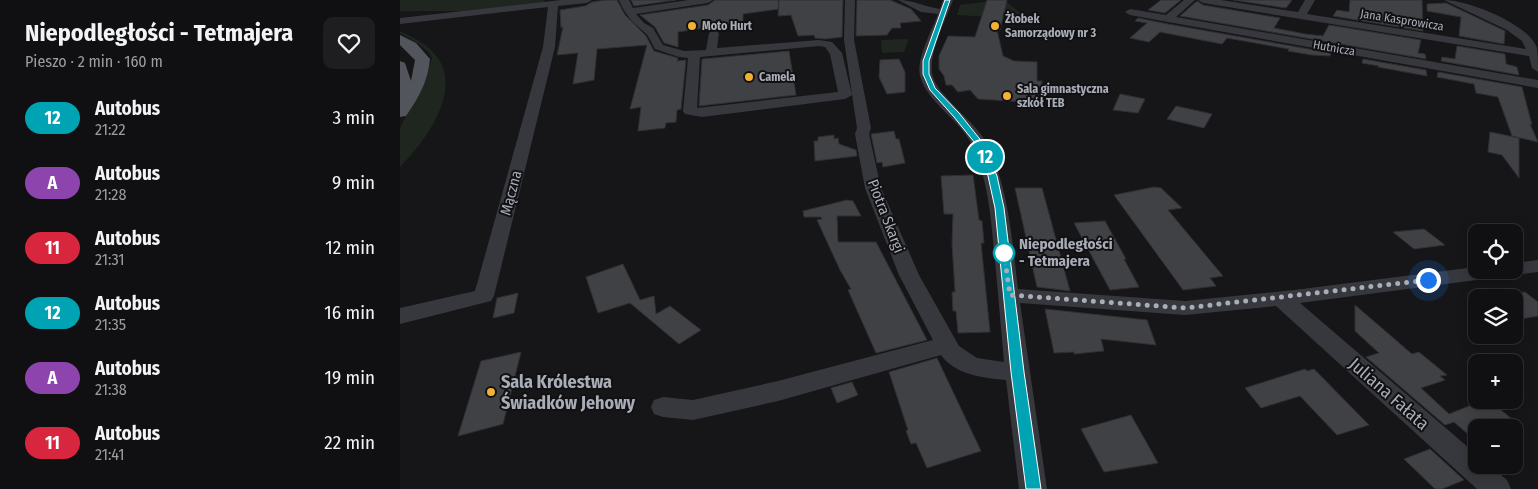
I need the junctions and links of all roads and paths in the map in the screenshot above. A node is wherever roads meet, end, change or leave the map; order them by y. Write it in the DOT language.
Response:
graph roads {
  1 [pos="587,0"];
  2 [pos="624,0"];
  3 [pos="708,0"];
  4 [pos="850,0"];
  5 [pos="903,0"];
  6 [pos="1190,0"];
  7 [pos="1203,0"];
  8 [pos="1310,0"];
  9 [pos="1449,0"];
  10 [pos="553,5"];
  11 [pos="944,11"];
  12 [pos="629,12"];
  13 [pos="1130,12"];
  14 [pos="1300,17"];
  15 [pos="1168,19"];
  16 [pos="400,21"];
  17 [pos="714,33"];
  18 [pos="400,39"];
  19 [pos="711,52"];
  20 [pos="694,54"];
  21 [pos="1536,54"];
  22 [pos="400,66"];
  23 [pos="1538,68"];
  24 [pos="1538,84"];
  25 [pos="400,111"];
  26 [pos="1538,266"];
  27 [pos="1523,268"];
  28 [pos="1468,275"];
  29 [pos="1010,295"];
  30 [pos="1280,298"];
  31 [pos="400,316"];
  32 [pos="948,345"];
  33 [pos="1018,372"];
  34 [pos="663,407"];
  35 [pos="1033,489"];
  36 [pos="1497,489"];
  1 -- 10 [label="street"];
  2 -- 12 [label="street"];
  3 -- 12 [label="street"];
  4 -- 32 [label="street, Piotra Skargi"];
  5 -- 11 [label="street"];
  6 -- 15 [label="street"];
  7 -- 14 [label="street, Jana Kasprowicza"];
  8 -- 14 [label="street"];
  9 -- 21 [label="street"];
  10 -- 16 [label="street"];
  10 -- 31 [label="street, Mączna"];
  11 -- 29 [label="street"];
  12 -- 20 [label="street"];
  13 -- 15 [label="street, Hutnicza"];
  14 -- 21 [label="street, Jana Kasprowicza"];
  15 -- 24 [label="street, Hutnicza"];
  17 -- 19 [label="street"];
  18 -- 25 [label="main road"];
  19 -- 20 [label="street"];
  19 -- 20 [label="street"];
  21 -- 23 [label="street"];
  22 -- 25 [label="main road"];
  26 -- 27 [label="street"];
  28 -- 30 [label="street"];
  29 -- 30 [label="street"];
  29 -- 33 [label="street"];
  30 -- 36 [label="street, Juliana Fałata"];
  32 -- 33 [label="street, Piotra Skargi"];
  32 -- 34 [label="street"];
  33 -- 35 [label="street"];
}
